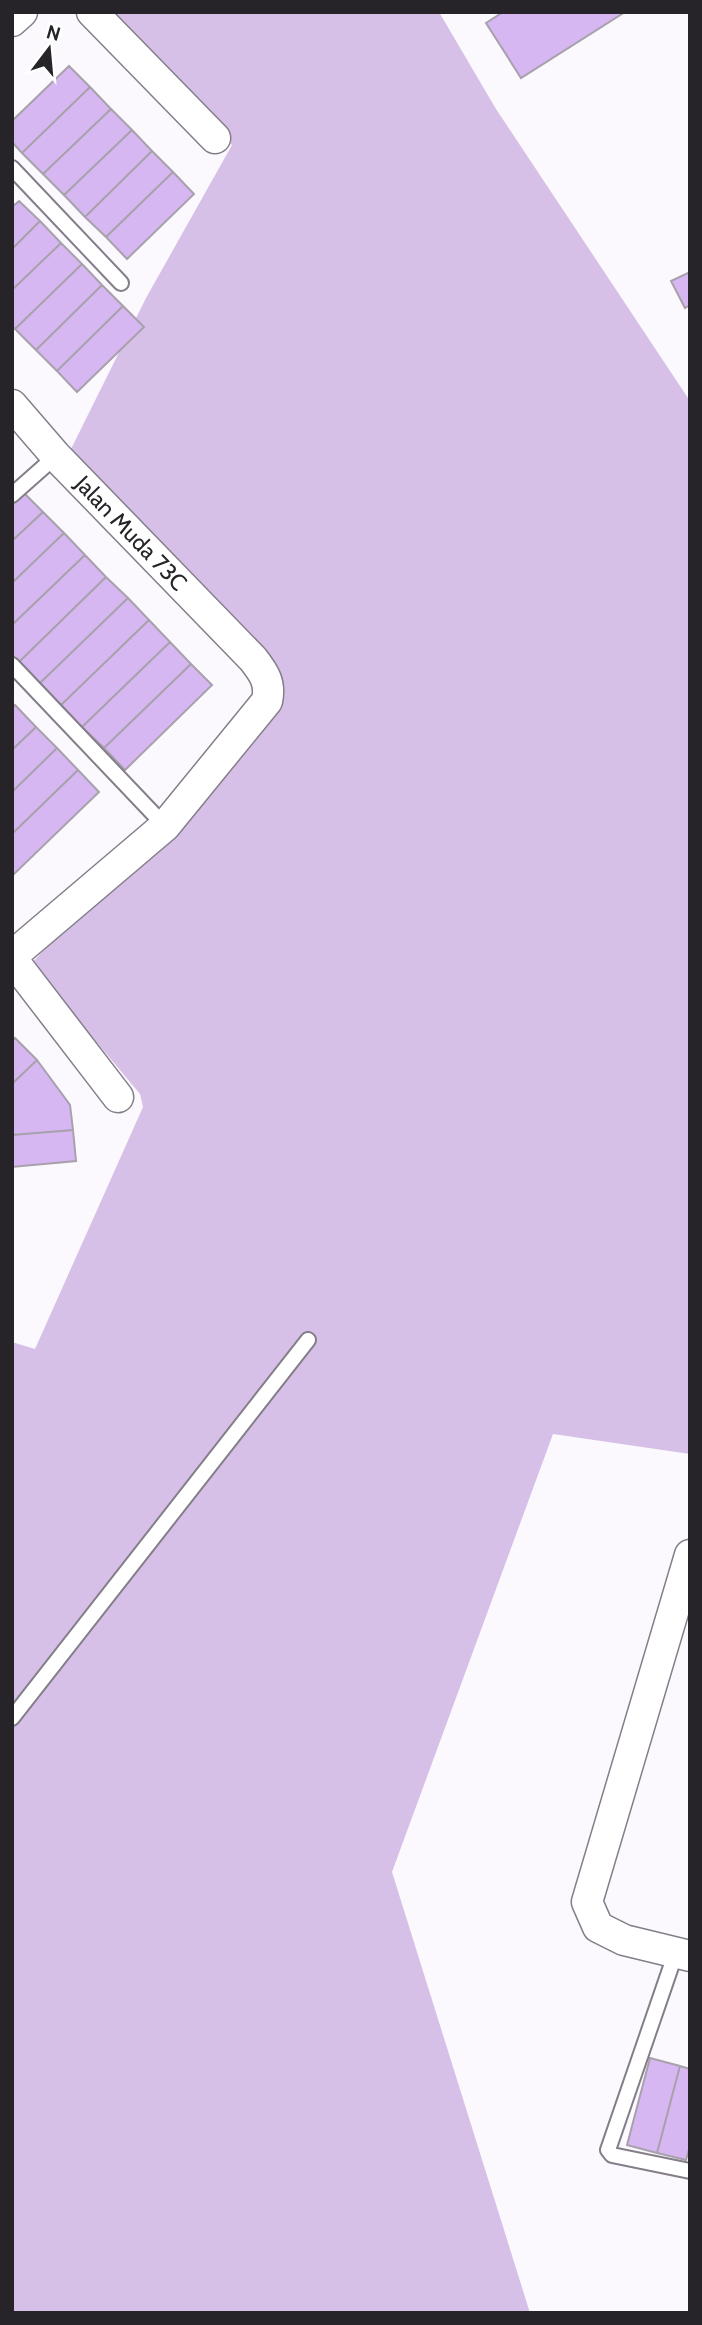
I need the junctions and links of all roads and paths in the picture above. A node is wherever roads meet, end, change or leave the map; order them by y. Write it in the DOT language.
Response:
graph roads {
  1 [pos="22,12"];
  2 [pos="92,12"];
  3 [pos="12,21"];
  4 [pos="215,138"];
  5 [pos="12,168"];
  6 [pos="121,283"];
  7 [pos="12,405"];
  8 [pos="56,456"];
  9 [pos="12,495"];
  10 [pos="12,665"];
  11 [pos="165,826"];
  12 [pos="12,957"];
  13 [pos="118,1097"];
  14 [pos="308,1340"];
  15 [pos="690,1555"];
  16 [pos="12,1718"];
  17 [pos="683,1954"];
  18 [pos="690,2171"];
  1 -- 3 [label="street"];
  2 -- 4 [label="street"];
  5 -- 6 [label="lane"];
  7 -- 8 [label="street, Jalan Muda 73C"];
  8 -- 9 [label="lane"];
  8 -- 11 [label="street, Jalan Muda 73C"];
  10 -- 11 [label="lane"];
  11 -- 12 [label="street, Jalan Muda 73C"];
  12 -- 13 [label="street"];
  14 -- 16 [label="lane"];
  15 -- 17 [label="street"];
  17 -- 18 [label="lane"];
}
